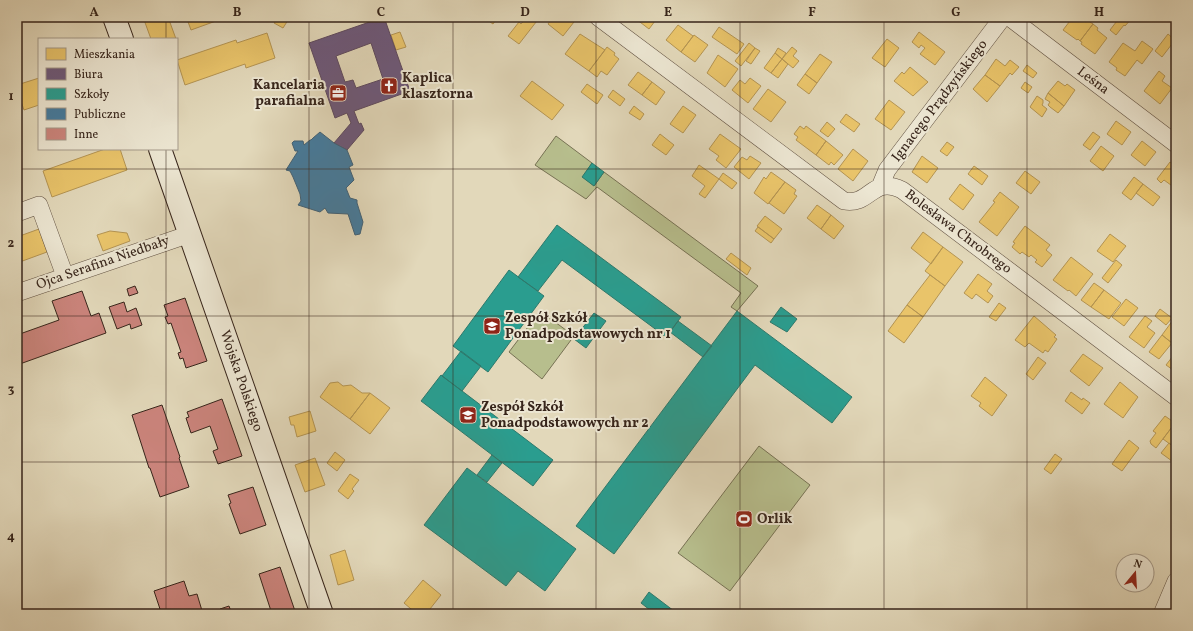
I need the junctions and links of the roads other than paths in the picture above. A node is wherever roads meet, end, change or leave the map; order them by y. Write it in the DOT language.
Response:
graph roads {
  1 [pos="114,17"];
  2 [pos="598,17"];
  3 [pos="1003,17"];
  4 [pos="122,38"];
  5 [pos="1176,143"];
  6 [pos="160,150"];
  7 [pos="880,186"];
  8 [pos="17,213"];
  9 [pos="190,234"];
  10 [pos="65,276"];
  11 [pos="17,293"];
  12 [pos="1176,397"];
  13 [pos="1176,581"];
  14 [pos="1167,612"];
  15 [pos="322,614"];
  1 -- 4 [label="main road"];
  2 -- 7 [label="street"];
  3 -- 7 [label="street, Ignacego Prądzyńskiego"];
  5 -- 5 [label="street, Leśna"];
  6 -- 9 [label="main road, Wojska Polskiego"];
  7 -- 12 [label="street, Bolesława Chrobrego"];
  8 -- 10 [label="street"];
  9 -- 10 [label="street, Ojca Serafina Niedbały"];
  9 -- 15 [label="main road, Wojska Polskiego"];
  10 -- 11 [label="street, Ojca Serafina Niedbały"];
  13 -- 14 [label="street"];
}
